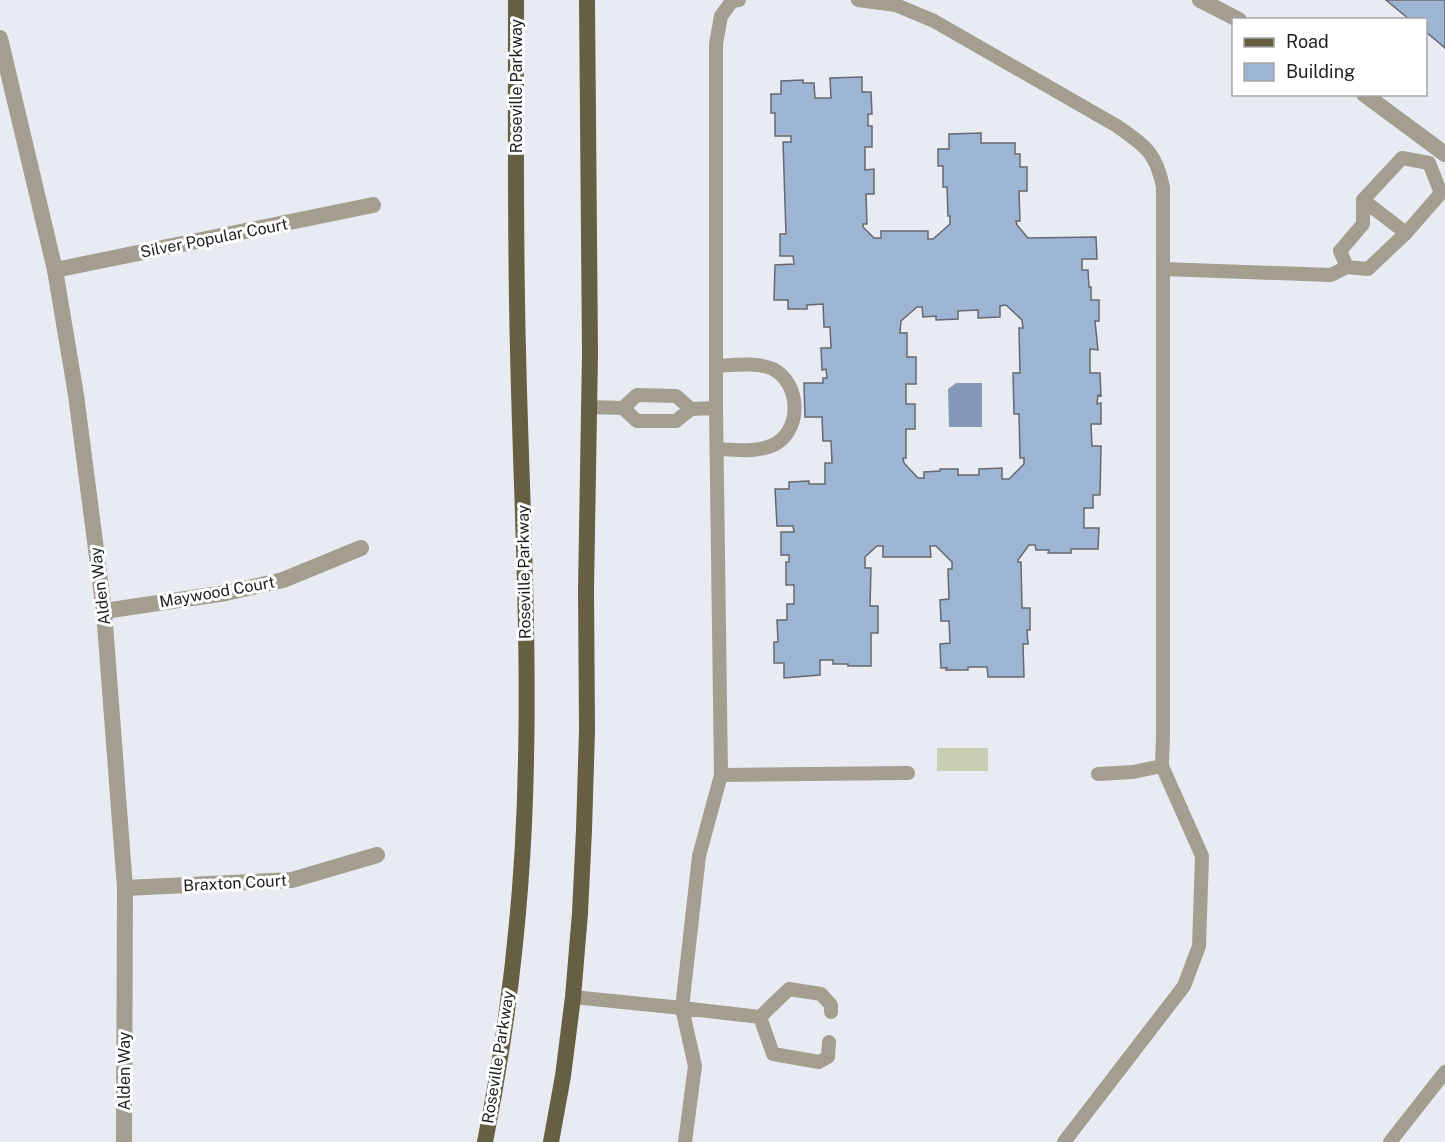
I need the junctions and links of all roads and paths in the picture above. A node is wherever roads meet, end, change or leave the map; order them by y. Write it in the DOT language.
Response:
graph roads {
  1 [pos="516,0"];
  2 [pos="739,0"];
  3 [pos="858,0"];
  4 [pos="1200,0"];
  5 [pos="589,5"];
  6 [pos="1235,18"];
  7 [pos="0,38"];
  8 [pos="1367,96"];
  9 [pos="1442,152"];
  10 [pos="1428,163"];
  11 [pos="1363,200"];
  12 [pos="373,205"];
  13 [pos="1406,233"];
  14 [pos="1347,267"];
  15 [pos="1163,268"];
  16 [pos="55,270"];
  17 [pos="717,366"];
  18 [pos="588,407"];
  19 [pos="623,408"];
  20 [pos="716,408"];
  21 [pos="691,409"];
  22 [pos="717,449"];
  23 [pos="361,548"];
  24 [pos="104,611"];
  25 [pos="1162,766"];
  26 [pos="908,773"];
  27 [pos="1098,774"];
  28 [pos="721,775"];
  29 [pos="377,855"];
  30 [pos="125,888"];
  31 [pos="573,997"];
  32 [pos="682,1008"];
  33 [pos="831,1011"];
  34 [pos="760,1017"];
  35 [pos="829,1042"];
  36 [pos="1445,1072"];
  37 [pos="124,1142"];
  38 [pos="484,1142"];
  39 [pos="551,1142"];
  40 [pos="686,1142"];
  41 [pos="1064,1142"];
  42 [pos="1390,1142"];
  1 -- 38 [label="main road, Roseville Parkway"];
  2 -- 17 [label="lane"];
  3 -- 15 [label="lane"];
  4 -- 6 [label="street"];
  5 -- 18 [label="main road"];
  7 -- 16 [label="street, Alden Way"];
  8 -- 9 [label="street"];
  9 -- 10 [label="lane"];
  10 -- 11 [label="lane"];
  10 -- 13 [label="lane"];
  11 -- 13 [label="lane"];
  11 -- 14 [label="lane"];
  12 -- 16 [label="street, Silver Popular Court"];
  13 -- 14 [label="lane"];
  14 -- 15 [label="lane"];
  15 -- 25 [label="lane"];
  16 -- 24 [label="street, Alden Way"];
  17 -- 20 [label="lane"];
  17 -- 22 [label="lane"];
  18 -- 19 [label="lane"];
  18 -- 31 [label="main road"];
  19 -- 21 [label="lane"];
  19 -- 21 [label="lane"];
  20 -- 21 [label="lane"];
  20 -- 22 [label="lane"];
  22 -- 28 [label="lane"];
  23 -- 24 [label="street, Maywood Court"];
  24 -- 30 [label="street, Alden Way"];
  25 -- 27 [label="lane"];
  25 -- 41 [label="lane"];
  26 -- 28 [label="lane"];
  28 -- 32 [label="lane"];
  29 -- 30 [label="street, Braxton Court"];
  30 -- 37 [label="street, Alden Way"];
  31 -- 32 [label="lane"];
  31 -- 39 [label="main road"];
  32 -- 34 [label="lane"];
  32 -- 40 [label="lane"];
  33 -- 34 [label="lane"];
  34 -- 35 [label="lane"];
  36 -- 42 [label="lane"];
}
